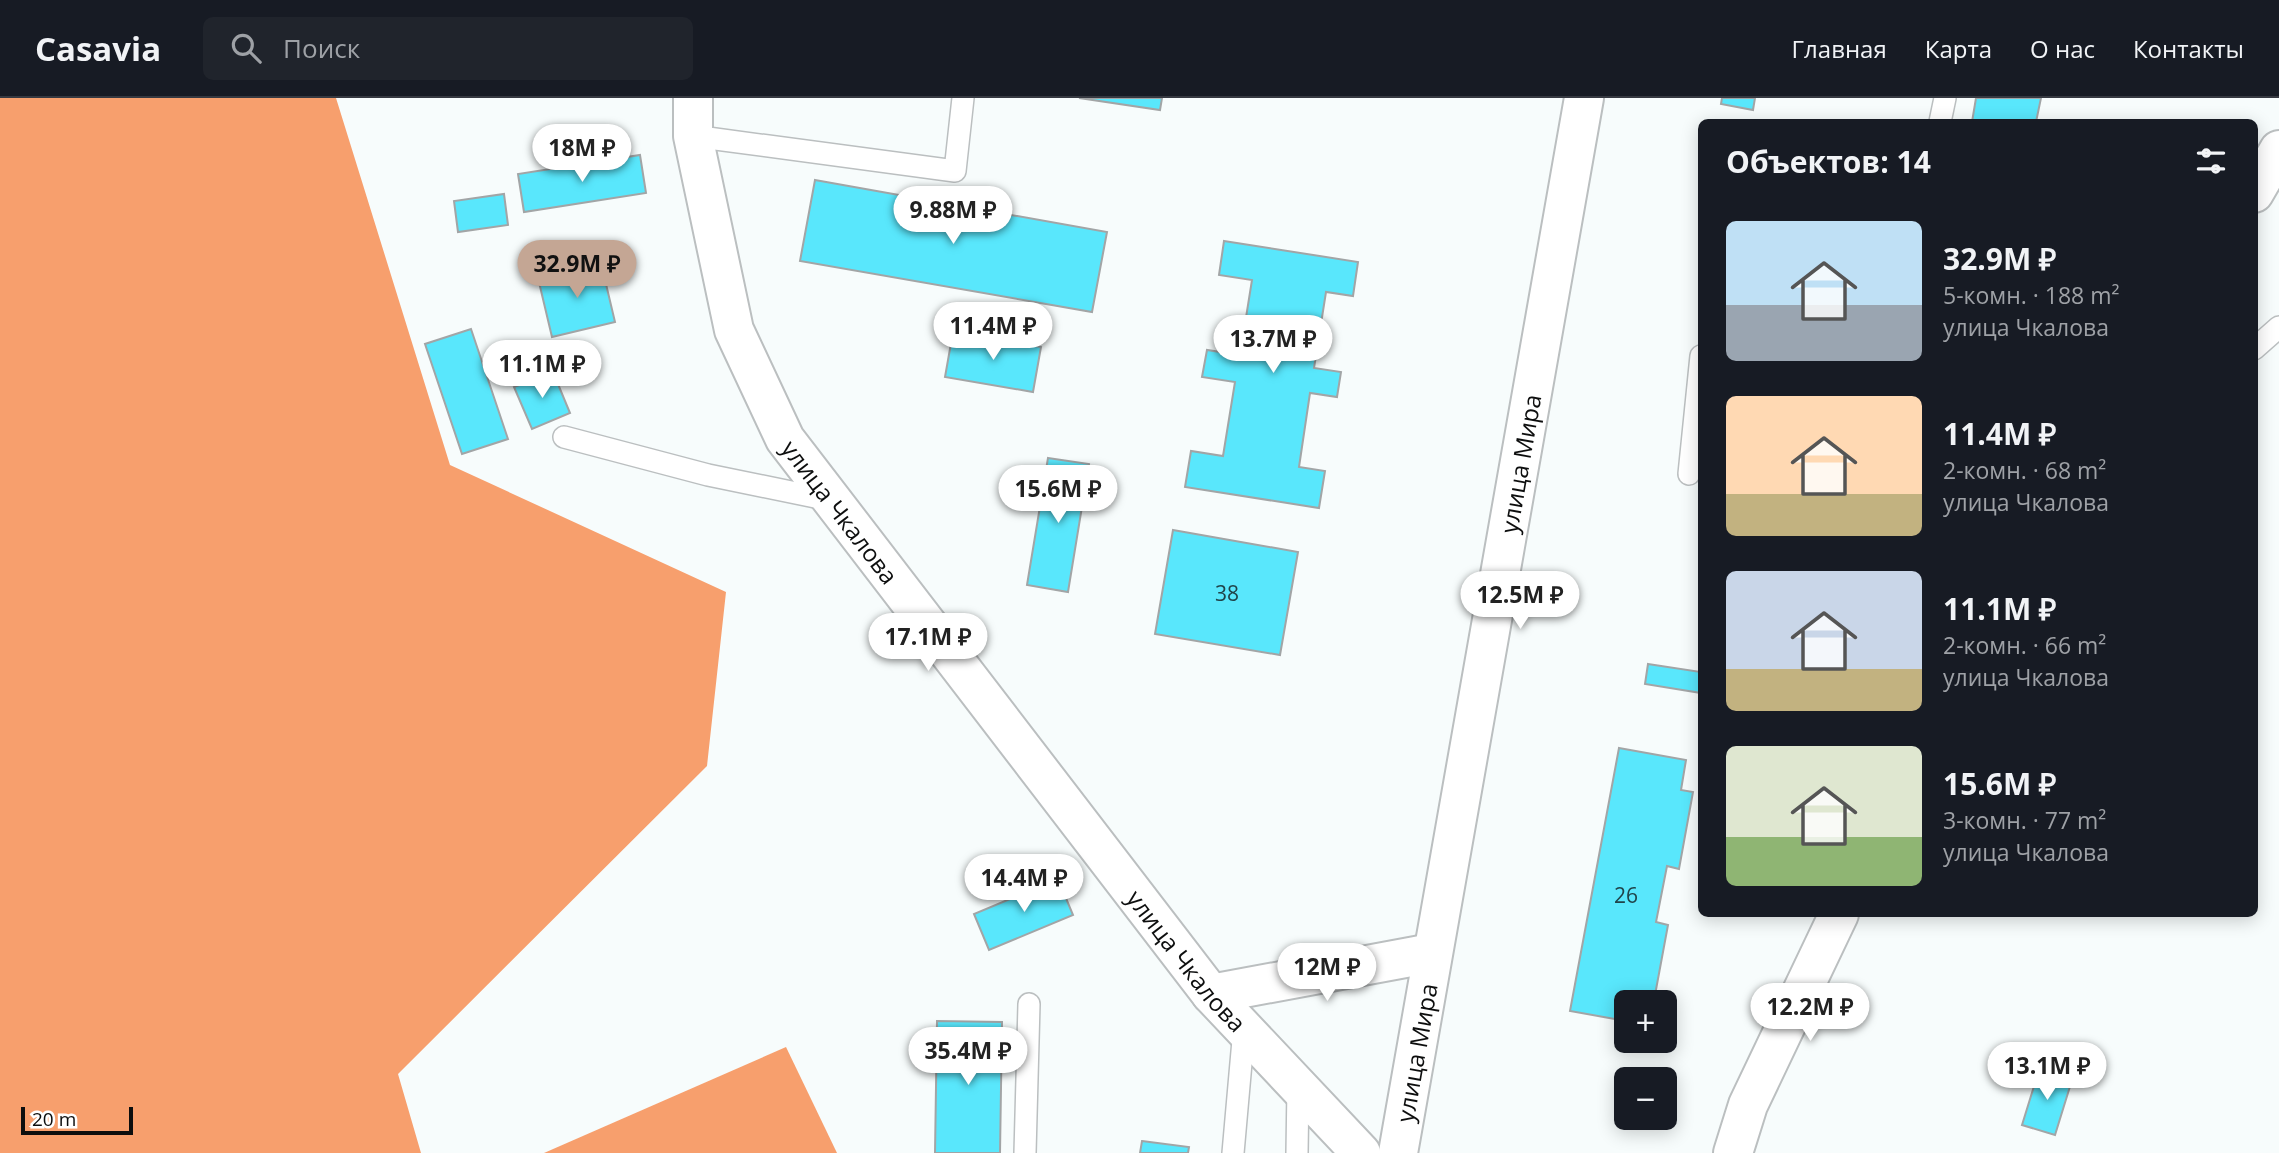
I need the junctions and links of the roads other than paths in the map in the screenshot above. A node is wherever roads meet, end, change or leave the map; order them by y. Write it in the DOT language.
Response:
graph roads {
  1 [pos="693,98"];
  2 [pos="963,98"];
  3 [pos="1584,98"];
  4 [pos="1945,98"];
  5 [pos="1941,119"];
  6 [pos="693,136"];
  7 [pos="2279,150"];
  8 [pos="2258,186"];
  9 [pos="2279,327"];
  10 [pos="2258,345"];
  11 [pos="1698,386"];
  12 [pos="564,437"];
  13 [pos="1689,474"];
  14 [pos="832,500"];
  15 [pos="1838,917"];
  16 [pos="1432,953"];
  17 [pos="1211,994"];
  18 [pos="1029,1004"];
  19 [pos="1244,1030"];
  20 [pos="1298,1086"];
  21 [pos="1025,1153"];
  22 [pos="1233,1153"];
  23 [pos="1297,1153"];
  24 [pos="1361,1153"];
  25 [pos="1398,1153"];
  26 [pos="1733,1153"];
  1 -- 6 [label="street, улица Чкалова"];
  2 -- 6 [label="lane"];
  3 -- 16 [label="street, улица Мира"];
  4 -- 5 [label="lane"];
  6 -- 14 [label="street, улица Чкалова"];
  7 -- 8 [label="street"];
  9 -- 10 [label="lane"];
  11 -- 13 [label="lane"];
  12 -- 14 [label="lane"];
  14 -- 17 [label="street, улица Чкалова"];
  15 -- 26 [label="street"];
  16 -- 17 [label="street, улица Мира"];
  16 -- 25 [label="street, улица Мира"];
  17 -- 19 [label="street, улица Чкалова"];
  18 -- 21 [label="lane"];
  19 -- 20 [label="street, улица Чкалова"];
  19 -- 22 [label="lane"];
  20 -- 23 [label="lane"];
  20 -- 24 [label="street, улица Чкалова"];
}
